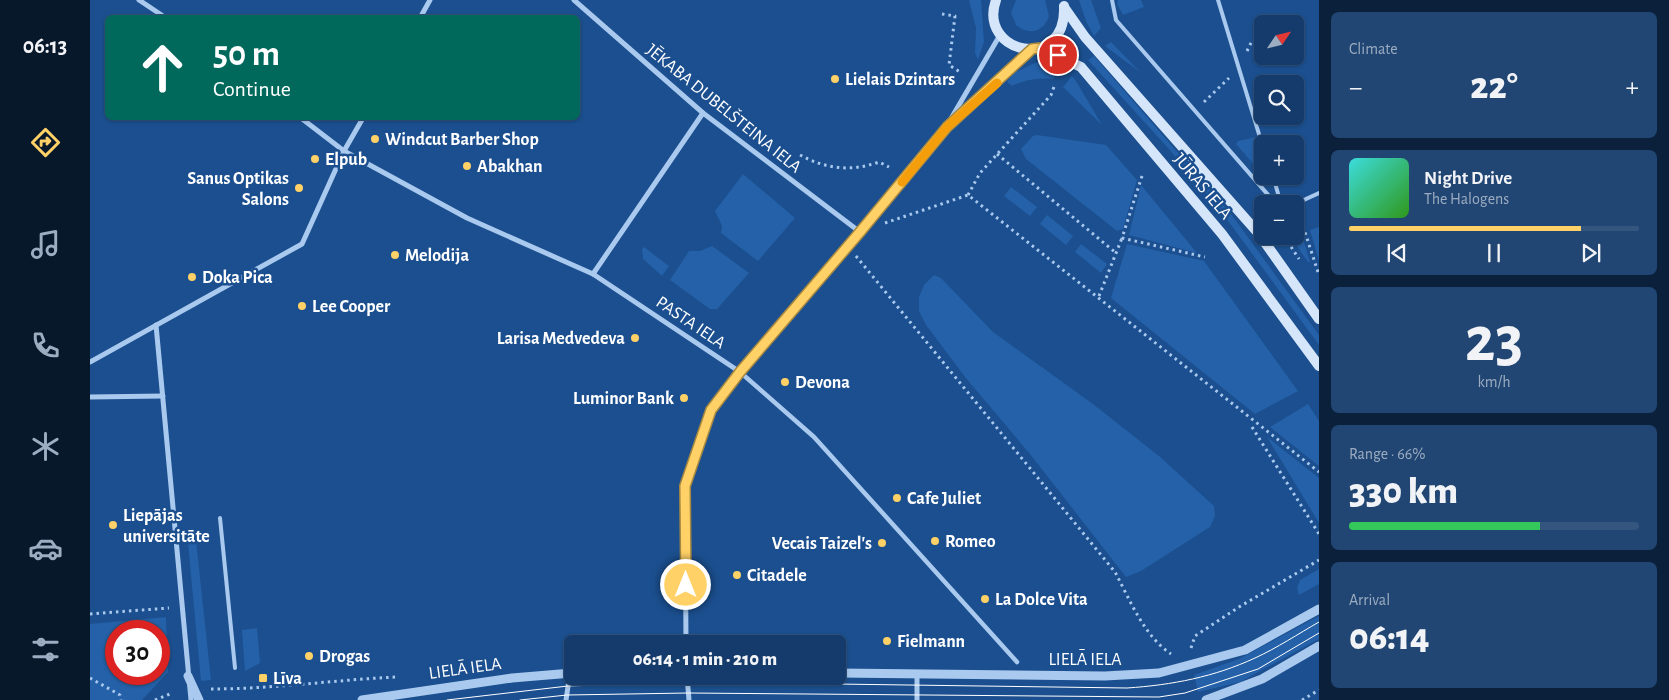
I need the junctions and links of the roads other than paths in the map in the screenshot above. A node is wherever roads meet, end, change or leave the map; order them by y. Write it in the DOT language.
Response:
graph roads {
  1 [pos="139,0"];
  2 [pos="430,0"];
  3 [pos="574,0"];
  4 [pos="1112,0"];
  5 [pos="1218,0"];
  6 [pos="994,2"];
  7 [pos="1063,3"];
  8 [pos="162,15"];
  9 [pos="422,15"];
  10 [pos="1000,34"];
  11 [pos="1037,49"];
  12 [pos="703,112"];
  13 [pos="304,120"];
  14 [pos="362,120"];
  15 [pos="947,127"];
  16 [pos="1259,135"];
  17 [pos="344,151"];
  18 [pos="1319,193"];
  19 [pos="1268,195"];
  20 [pos="1304,200"];
  21 [pos="1254,224"];
  22 [pos="860,232"];
  23 [pos="1270,245"];
  24 [pos="594,274"];
  25 [pos="1319,319"];
  26 [pos="156,325"];
  27 [pos="90,362"];
  28 [pos="1319,366"];
  29 [pos="740,372"];
  30 [pos="163,396"];
  31 [pos="90,397"];
  32 [pos="220,518"];
  33 [pos="1319,609"];
  34 [pos="686,635"];
  35 [pos="1319,646"];
  36 [pos="1017,662"];
  37 [pos="235,668"];
  38 [pos="846,673"];
  39 [pos="917,673"];
  40 [pos="564,674"];
  41 [pos="188,676"];
  42 [pos="569,685"];
  43 [pos="688,685"];
  44 [pos="191,700"];
  45 [pos="198,700"];
  46 [pos="362,700"];
  47 [pos="566,700"];
  48 [pos="689,700"];
  49 [pos="917,700"];
  50 [pos="1206,700"];
  1 -- 8 [label="street"];
  2 -- 9 [label="street"];
  3 -- 12 [label="street, JĒKABA DUBELŠTEINA IELA"];
  4 -- 19 [label="lane"];
  5 -- 16 [label="lane"];
  6 -- 10 [label="main road"];
  7 -- 11 [label="main road"];
  7 -- 21 [label="main road, JŪRAS IELA"];
  10 -- 11 [label="main road, JŪRAS IELA"];
  10 -- 15 [label="street"];
  11 -- 15 [label="street"];
  11 -- 28 [label="main road, JŪRAS IELA"];
  12 -- 22 [label="street, JĒKABA DUBELŠTEINA IELA"];
  12 -- 24 [label="street"];
  13 -- 17 [label="street, PASTA IELA"];
  14 -- 17 [label="street"];
  15 -- 22 [label="street"];
  17 -- 24 [label="street, PASTA IELA"];
  17 -- 26 [label="street"];
  18 -- 20 [label="lane"];
  22 -- 29 [label="street"];
  23 -- 25 [label="main road, JŪRAS IELA"];
  24 -- 29 [label="street, PASTA IELA"];
  26 -- 27 [label="street"];
  26 -- 30 [label="street"];
  29 -- 34 [label="street"];
  29 -- 36 [label="street, PASTA IELA"];
  30 -- 31 [label="street"];
  30 -- 41 [label="street"];
  32 -- 37 [label="lane"];
  33 -- 39 [label="street, LIELĀ IELA"];
  35 -- 50 [label="street"];
  38 -- 39 [label="street, LIELĀ IELA"];
  39 -- 49 [label="street"];
  40 -- 46 [label="street, LIELĀ IELA"];
  41 -- 44 [label="street"];
  41 -- 45 [label="street"];
  42 -- 47 [label="street"];
  43 -- 48 [label="street"];
}
